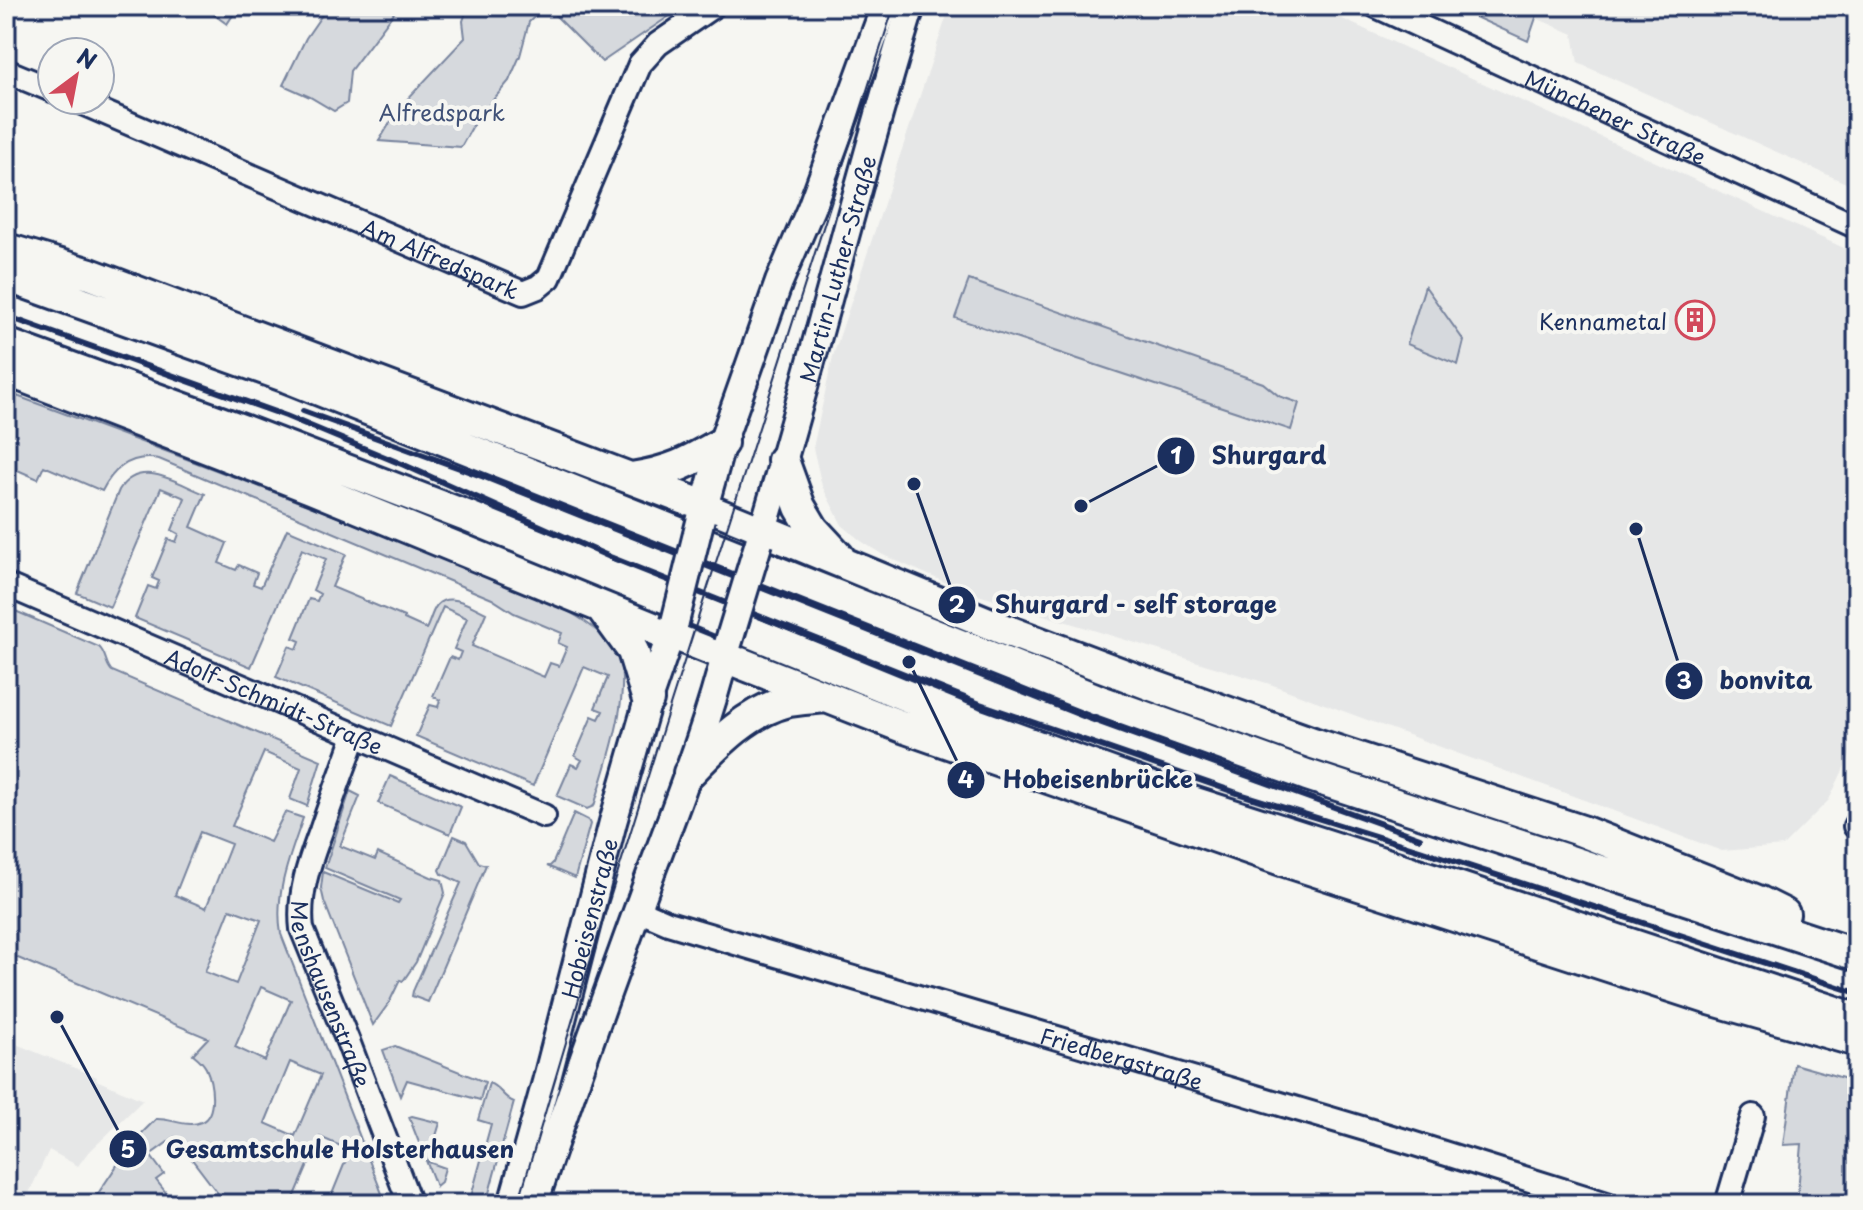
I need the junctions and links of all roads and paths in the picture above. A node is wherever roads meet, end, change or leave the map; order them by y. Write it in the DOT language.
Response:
graph roads {
  1 [pos="713,6"];
  2 [pos="885,6"];
  3 [pos="911,6"];
  4 [pos="1376,6"];
  5 [pos="6,71"];
  6 [pos="36,83"];
  7 [pos="112,116"];
  8 [pos="1857,227"];
  9 [pos="6,249"];
  10 [pos="6,276"];
  11 [pos="6,344"];
  12 [pos="6,370"];
  13 [pos="722,443"];
  14 [pos="783,460"];
  15 [pos="631,478"];
  16 [pos="702,512"];
  17 [pos="761,536"];
  18 [pos="846,565"];
  19 [pos="6,585"];
  20 [pos="600,605"];
  21 [pos="672,629"];
  22 [pos="726,650"];
  23 [pos="827,697"];
  24 [pos="648,700"];
  25 [pos="355,736"];
  26 [pos="689,773"];
  27 [pos="544,816"];
  28 [pos="638,910"];
  29 [pos="1857,953"];
  30 [pos="1857,1019"];
  31 [pos="1857,1041"];
  32 [pos="1753,1116"];
  33 [pos="410,1204"];
  34 [pos="512,1204"];
  35 [pos="534,1204"];
  36 [pos="1607,1204"];
  37 [pos="1727,1204"];
  1 -- 7 [label="street, Am Alfredspark"];
  2 -- 13 [label="main road, Martin-Luther-Straße"];
  3 -- 14 [label="main road, Martin-Luther-Straße"];
  4 -- 8 [label="street, Münchener Straße"];
  5 -- 6 [label="street"];
  9 -- 15 [label="highway"];
  10 -- 29 [label="highway"];
  11 -- 30 [label="highway"];
  12 -- 20 [label="highway"];
  13 -- 15 [label="highway"];
  13 -- 16 [label="main road, Martin-Luther-Straße"];
  14 -- 17 [label="main road, Martin-Luther-Straße"];
  14 -- 18 [label="highway"];
  15 -- 16 [label="highway"];
  16 -- 17 [label="main road"];
  16 -- 21 [label="main road, Martin-Luther-Straße, bridge"];
  17 -- 18 [label="highway"];
  17 -- 22 [label="main road, Martin-Luther-Straße, bridge"];
  18 -- 29 [label="highway"];
  19 -- 25 [label="street, Adolf-Schmidt-Straße"];
  20 -- 21 [label="highway"];
  20 -- 24 [label="highway"];
  21 -- 22 [label="main road"];
  21 -- 24 [label="main road, Hobeisenstraße"];
  22 -- 23 [label="highway"];
  22 -- 26 [label="main road, Hobeisenstraße"];
  23 -- 26 [label="highway"];
  23 -- 31 [label="highway"];
  24 -- 34 [label="main road, Hobeisenstraße"];
  25 -- 27 [label="street, Adolf-Schmidt-Straße"];
  25 -- 33 [label="street, Menshausenstraße"];
  26 -- 28 [label="main road, Hobeisenstraße"];
  28 -- 35 [label="main road, Hobeisenstraße"];
  28 -- 36 [label="street, Friedbergstraße"];
  32 -- 37 [label="street"];
}
